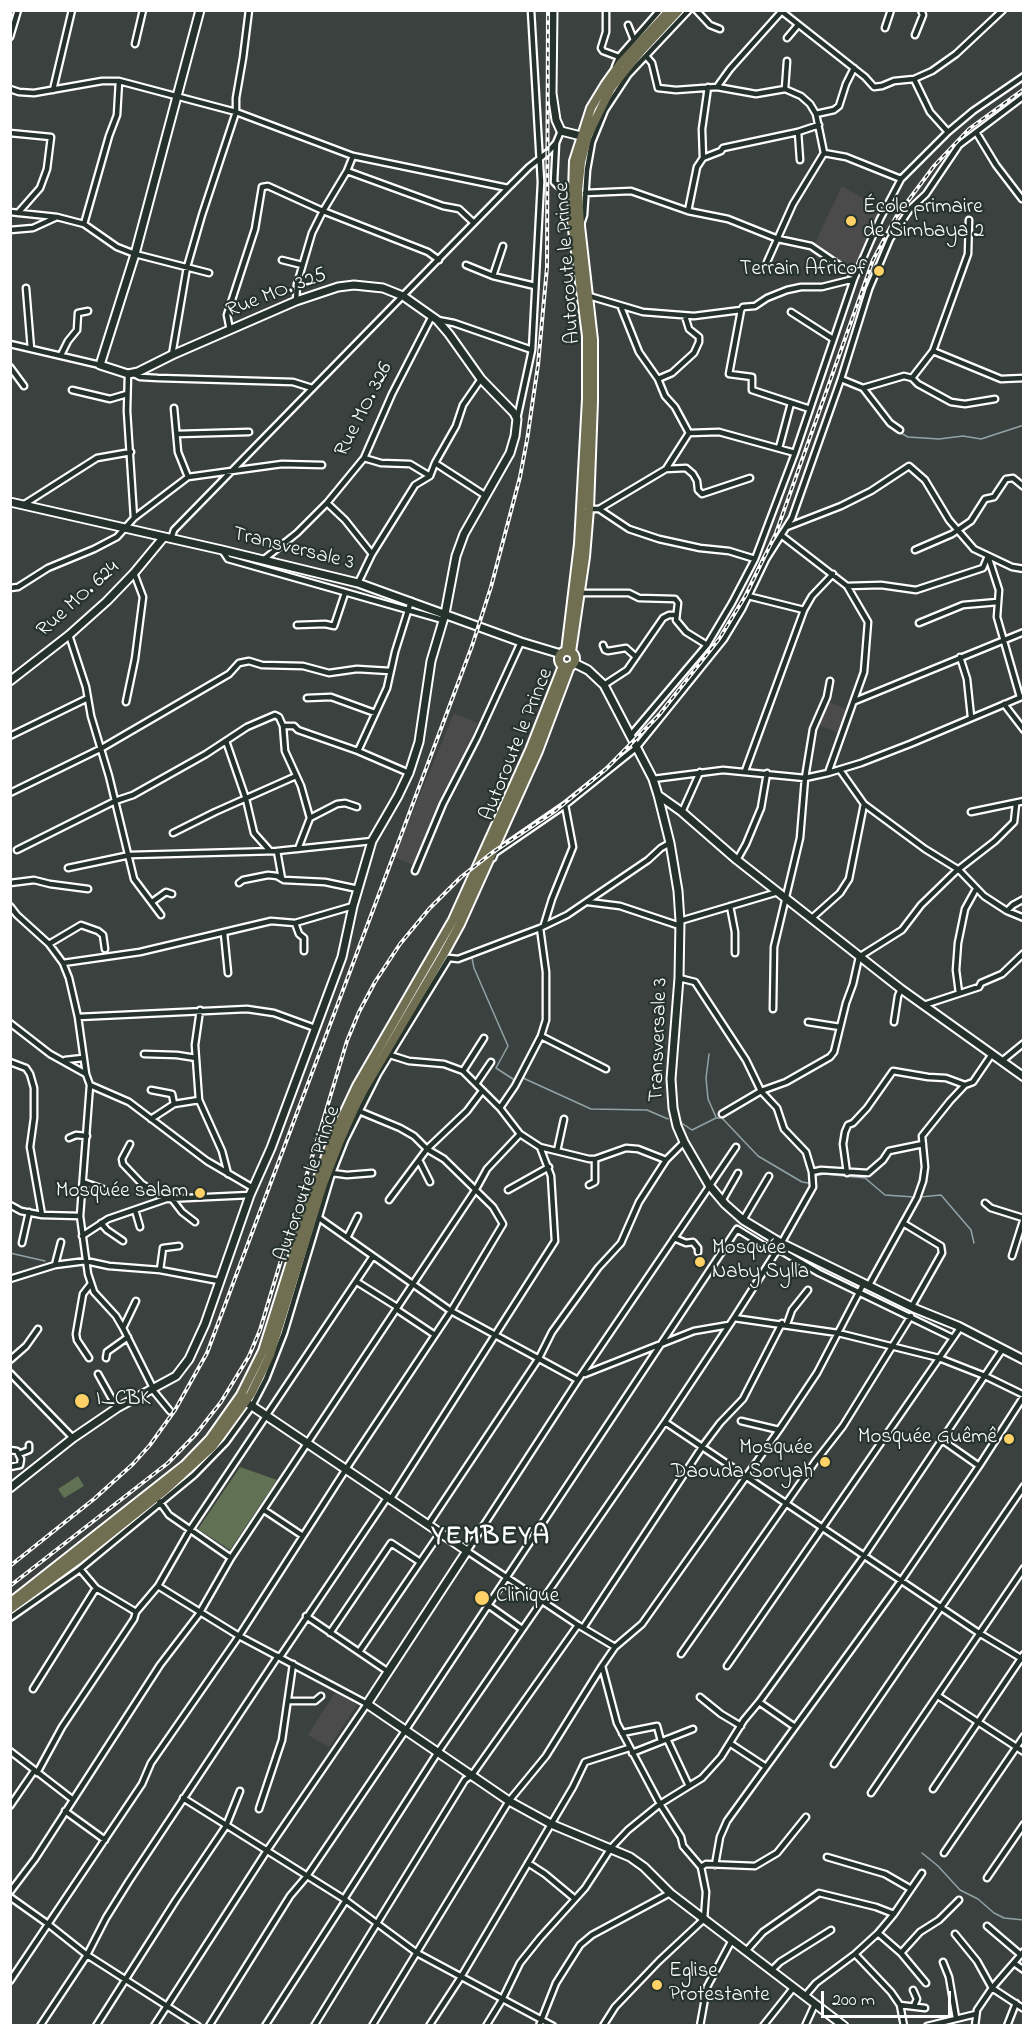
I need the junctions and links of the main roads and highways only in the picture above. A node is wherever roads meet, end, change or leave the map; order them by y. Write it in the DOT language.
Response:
graph roads {
  1 [pos="679,10"];
  2 [pos="666,11"];
  3 [pos="566,652"];
  4 [pos="569,665"];
  5 [pos="10,1603"];
  6 [pos="10,1610"];
  1 -- 3 [label="main road, Autoroute le Prince"];
  2 -- 3 [label="main road, Autoroute le Prince"];
  3 -- 4 [label="main road"];
  3 -- 4 [label="main road"];
  4 -- 5 [label="main road, Autoroute le Prince"];
  4 -- 6 [label="main road, Autoroute le Prince"];
}
